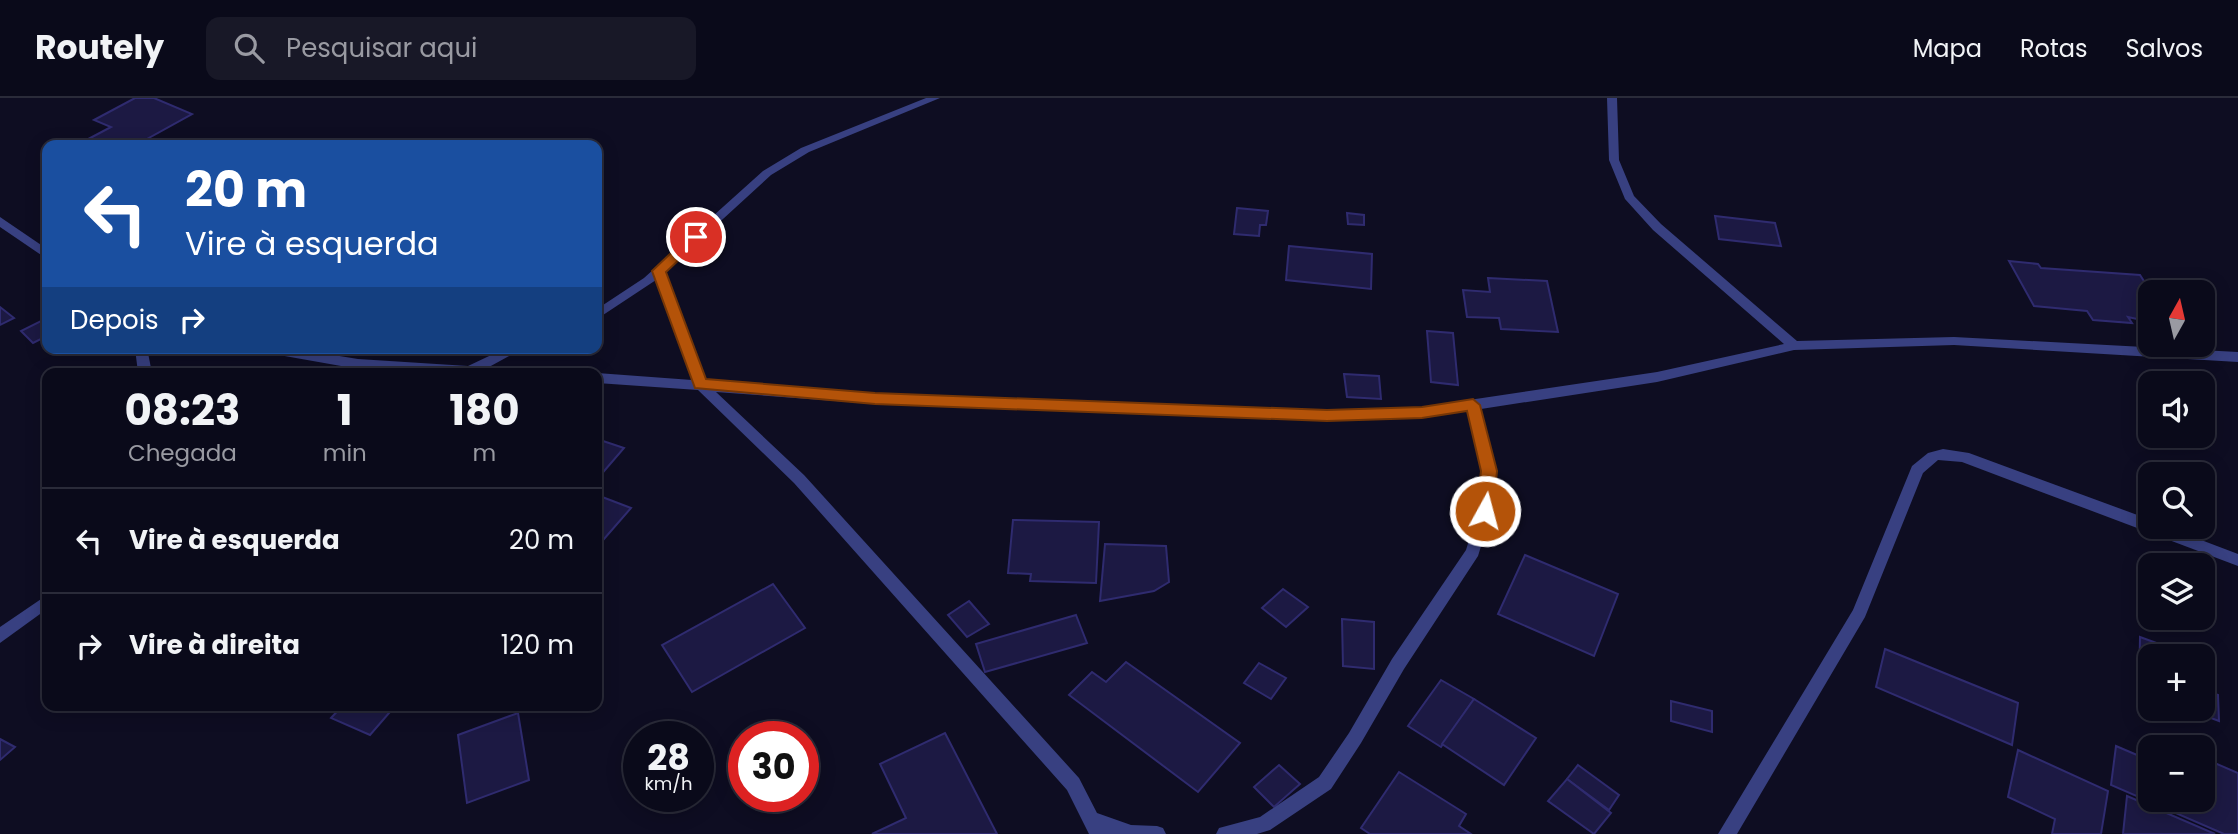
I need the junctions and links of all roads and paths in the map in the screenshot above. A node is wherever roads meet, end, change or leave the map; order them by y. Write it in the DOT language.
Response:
graph roads {
  1 [pos="935,98"];
  2 [pos="1612,98"];
  3 [pos="0,221"];
  4 [pos="42,251"];
  5 [pos="659,271"];
  6 [pos="602,311"];
  7 [pos="1794,346"];
  8 [pos="298,354"];
  9 [pos="505,354"];
  10 [pos="2238,357"];
  11 [pos="412,368"];
  12 [pos="474,368"];
  13 [pos="602,378"];
  14 [pos="701,384"];
  15 [pos="1473,405"];
  16 [pos="2138,521"];
  17 [pos="2184,539"];
  18 [pos="2238,560"];
  19 [pos="42,605"];
  20 [pos="0,636"];
  21 [pos="1095,827"];
  22 [pos="1157,834"];
  23 [pos="1225,834"];
  24 [pos="1727,834"];
  1 -- 5 [label="street"];
  2 -- 7 [label="street"];
  3 -- 4 [label="street"];
  5 -- 6 [label="street"];
  5 -- 14 [label="street"];
  7 -- 10 [label="street"];
  7 -- 15 [label="street"];
  8 -- 11 [label="street"];
  9 -- 12 [label="street"];
  13 -- 14 [label="street"];
  14 -- 15 [label="street"];
  14 -- 21 [label="street"];
  15 -- 23 [label="street"];
  16 -- 24 [label="street"];
  17 -- 18 [label="street"];
  19 -- 20 [label="street"];
  21 -- 22 [label="street"];
}
